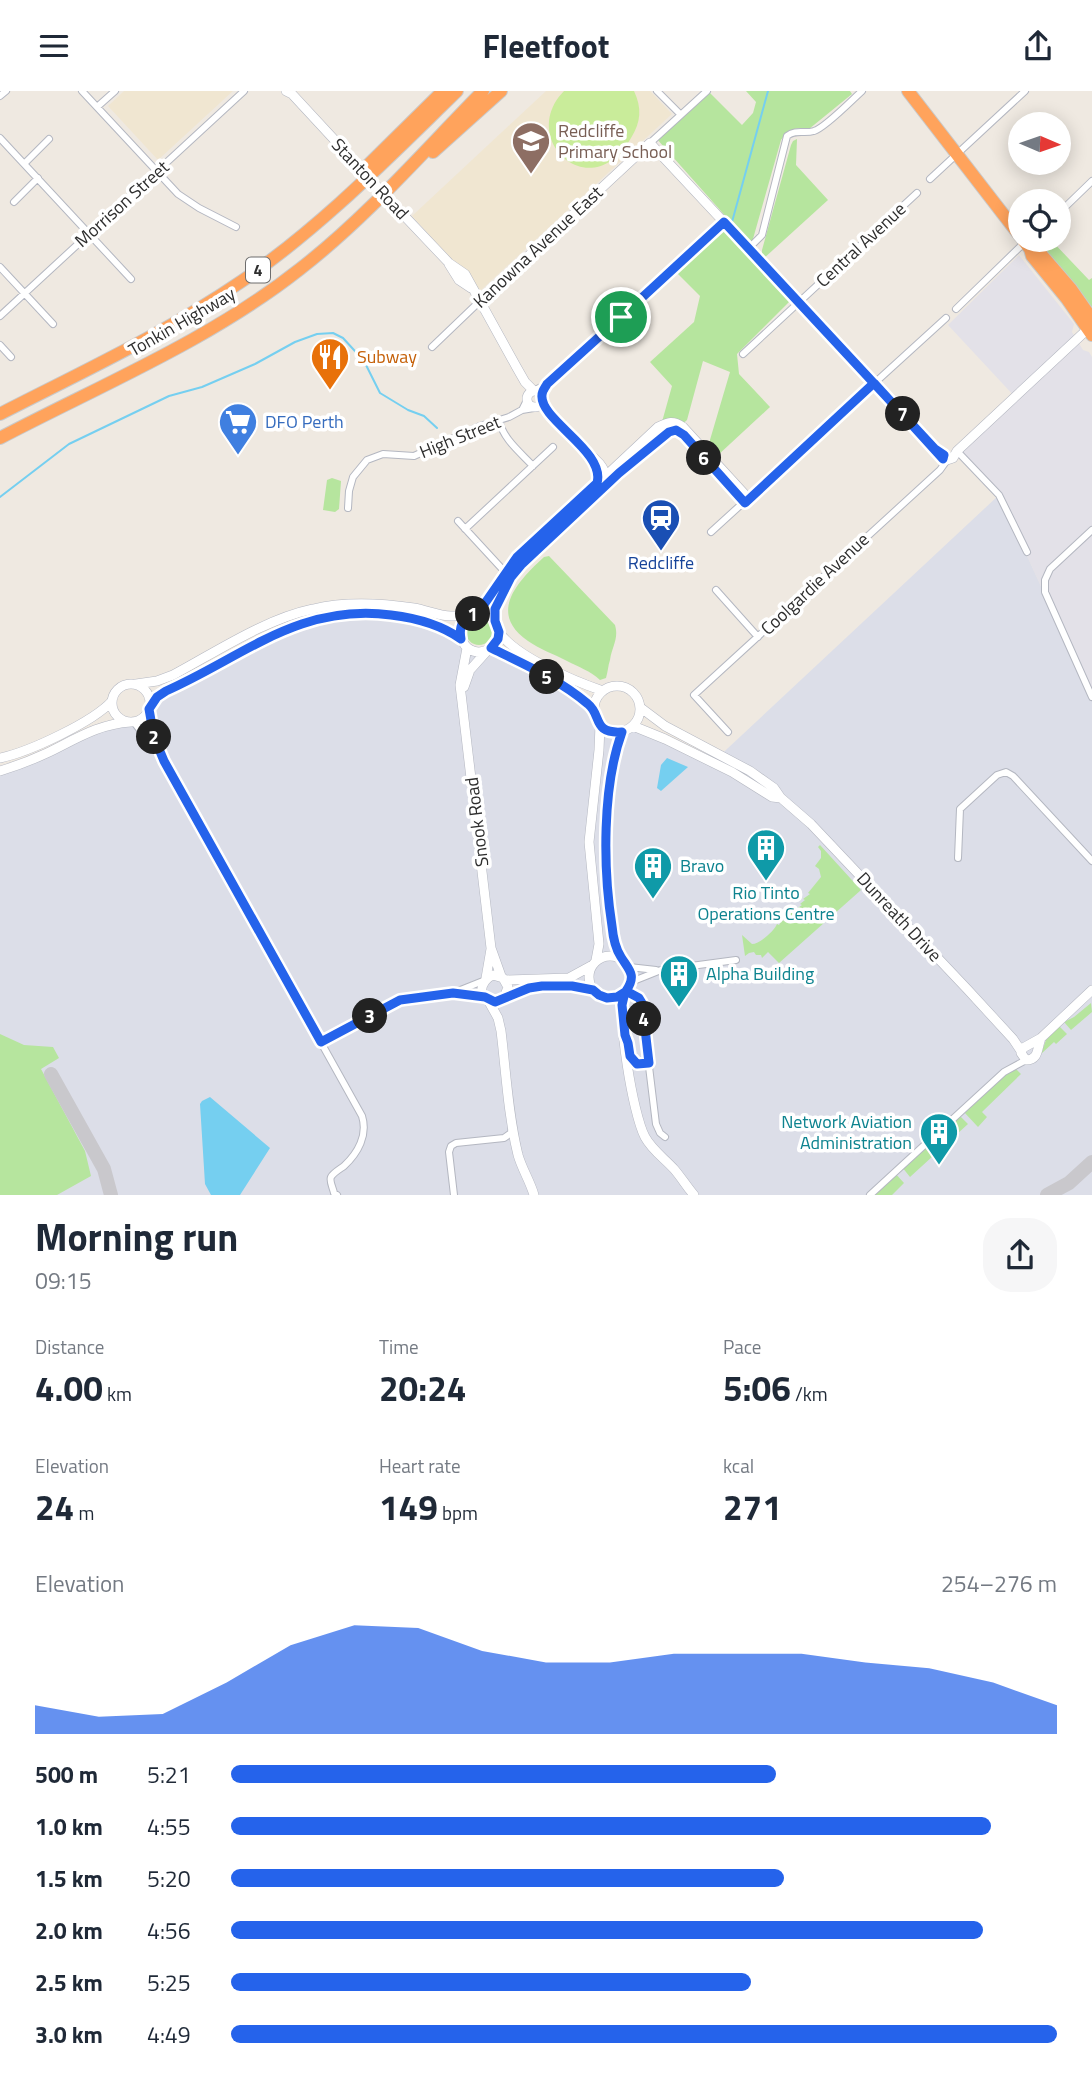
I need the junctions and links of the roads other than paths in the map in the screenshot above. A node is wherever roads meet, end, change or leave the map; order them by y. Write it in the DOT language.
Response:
graph roads {
  1 [pos="6,91"];
  2 [pos="82,91"];
  3 [pos="115,91"];
  4 [pos="244,91"];
  5 [pos="456,91"];
  6 [pos="483,91"];
  7 [pos="501,91"];
  8 [pos="657,91"];
  9 [pos="707,91"];
  10 [pos="862,91"];
  11 [pos="910,91"];
  12 [pos="1025,91"];
  13 [pos="289,92"];
  14 [pos="0,96"];
  15 [pos="444,97"];
  16 [pos="97,107"];
  17 [pos="681,115"];
  18 [pos="0,138"];
  19 [pos="49,139"];
  20 [pos="650,143"];
  21 [pos="956,155"];
  22 [pos="24,164"];
  23 [pos="157,172"];
  24 [pos="38,178"];
  25 [pos="930,179"];
  26 [pos="1092,181"];
  27 [pos="917,193"];
  28 [pos="1071,201"];
  29 [pos="13,202"];
  30 [pos="359,217"];
  31 [pos="1008,219"];
  32 [pos="724,222"];
  33 [pos="236,227"];
  34 [pos="89,234"];
  35 [pos="749,249"];
  36 [pos="1015,252"];
  37 [pos="1030,252"];
  38 [pos="0,267"];
  39 [pos="131,279"];
  40 [pos="25,293"];
  41 [pos="480,301"];
  42 [pos="799,302"];
  43 [pos="956,309"];
  44 [pos="0,316"];
  45 [pos="946,318"];
  46 [pos="53,324"];
  47 [pos="1091,329"];
  48 [pos="0,345"];
  49 [pos="432,347"];
  50 [pos="743,354"];
  51 [pos="11,356"];
  52 [pos="874,383"];
  53 [pos="535,398"];
  54 [pos="0,414"];
  55 [pos="499,420"];
  56 [pos="0,440"];
  57 [pos="552,447"];
  58 [pos="957,451"];
  59 [pos="945,458"];
  60 [pos="533,465"];
  61 [pos="603,473"];
  62 [pos="619,473"];
  63 [pos="597,490"];
  64 [pos="747,501"];
  65 [pos="348,508"];
  66 [pos="458,521"];
  67 [pos="465,529"];
  68 [pos="1092,530"];
  69 [pos="711,533"];
  70 [pos="1027,552"];
  71 [pos="505,572"];
  72 [pos="716,590"];
  73 [pos="475,613"];
  74 [pos="495,621"];
  75 [pos="499,632"];
  76 [pos="758,637"];
  77 [pos="461,639"];
  78 [pos="467,648"];
  79 [pos="489,649"];
  80 [pos="136,684"];
  81 [pos="603,691"];
  82 [pos="462,696"];
  83 [pos="1092,697"];
  84 [pos="112,701"];
  85 [pos="594,708"];
  86 [pos="640,708"];
  87 [pos="148,710"];
  88 [pos="132,722"];
  89 [pos="600,726"];
  90 [pos="633,726"];
  91 [pos="622,732"];
  92 [pos="729,732"];
  93 [pos="0,758"];
  94 [pos="164,761"];
  95 [pos="0,771"];
  96 [pos="781,798"];
  97 [pos="958,858"];
  98 [pos="1092,861"];
  99 [pos="491,948"];
  100 [pos="621,959"];
  101 [pos="736,960"];
  102 [pos="594,963"];
  103 [pos="629,967"];
  104 [pos="661,970"];
  105 [pos="503,978"];
  106 [pos="485,979"];
  107 [pos="627,988"];
  108 [pos="593,990"];
  109 [pos="1092,990"];
  110 [pos="453,993"];
  111 [pos="504,998"];
  112 [pos="486,999"];
  113 [pos="625,1035"];
  114 [pos="321,1042"];
  115 [pos="1027,1051"];
  116 [pos="649,1063"];
  117 [pos="512,1125"];
  118 [pos="665,1137"];
  119 [pos="532,1190"];
  120 [pos="337,1195"];
  121 [pos="454,1195"];
  122 [pos="694,1195"];
  123 [pos="870,1195"];
  1 -- 14 [label="street"];
  2 -- 16 [label="street"];
  3 -- 16 [label="street"];
  4 -- 23 [label="street, Morrison Street"];
  5 -- 15 [label="highway, Tonkin Highway"];
  6 -- 30 [label="highway, Tonkin Highway / 4"];
  7 -- 30 [label="highway, 4"];
  8 -- 17 [label="street"];
  9 -- 17 [label="street, Kanowna Avenue East"];
  10 -- 35 [label="street"];
  11 -- 21 [label="highway"];
  12 -- 21 [label="street"];
  13 -- 41 [label="main road, Stanton Road, bridge"];
  15 -- 54 [label="highway, Tonkin Highway / 4"];
  16 -- 23 [label="street"];
  17 -- 20 [label="street, Kanowna Avenue East"];
  18 -- 22 [label="street"];
  19 -- 22 [label="street"];
  20 -- 32 [label="main road"];
  20 -- 41 [label="main road, Kanowna Avenue East"];
  21 -- 25 [label="street"];
  21 -- 31 [label="highway"];
  22 -- 24 [label="street"];
  23 -- 33 [label="street"];
  23 -- 34 [label="street, Morrison Street"];
  24 -- 29 [label="street"];
  24 -- 34 [label="street"];
  26 -- 28 [label="street"];
  27 -- 42 [label="street, Central Avenue"];
  30 -- 56 [label="highway, Tonkin Highway / 4"];
  32 -- 35 [label="main road"];
  32 -- 53 [label="street, High Street"];
  34 -- 39 [label="street"];
  34 -- 40 [label="street, Morrison Street"];
  35 -- 42 [label="main road"];
  36 -- 43 [label="street"];
  37 -- 47 [label="highway"];
  38 -- 40 [label="street"];
  40 -- 44 [label="street, Morrison Street"];
  40 -- 46 [label="street"];
  41 -- 49 [label="street, Kanowna Avenue East"];
  41 -- 53 [label="main road, Stanton Road"];
  42 -- 50 [label="street, Central Avenue"];
  42 -- 52 [label="main road"];
  45 -- 52 [label="street"];
  47 -- 58 [label="main road, Coolgardie Avenue"];
  48 -- 51 [label="street"];
  52 -- 59 [label="main road"];
  52 -- 64 [label="street"];
  53 -- 55 [label="street, High Street"];
  53 -- 61 [label="main road, Stanton Road"];
  55 -- 60 [label="street"];
  55 -- 65 [label="street, High Street"];
  57 -- 60 [label="street"];
  58 -- 59 [label="main road, Coolgardie Avenue"];
  58 -- 70 [label="street"];
  59 -- 76 [label="street, Coolgardie Avenue"];
  60 -- 67 [label="street"];
  61 -- 62 [label="main road"];
  61 -- 63 [label="main road"];
  61 -- 64 [label="main road"];
  62 -- 63 [label="main road"];
  62 -- 64 [label="main road"];
  63 -- 71 [label="main road"];
  63 -- 74 [label="main road"];
  64 -- 69 [label="street"];
  66 -- 67 [label="street"];
  67 -- 71 [label="street"];
  68 -- 83 [label="street"];
  71 -- 73 [label="main road"];
  72 -- 76 [label="street"];
  73 -- 74 [label="main road"];
  73 -- 77 [label="main road"];
  73 -- 80 [label="main road"];
  74 -- 75 [label="main road"];
  75 -- 79 [label="main road"];
  75 -- 81 [label="main road"];
  76 -- 92 [label="street, Coolgardie Avenue"];
  77 -- 78 [label="main road"];
  77 -- 87 [label="main road"];
  78 -- 79 [label="main road"];
  78 -- 82 [label="main road, Snook Road"];
  79 -- 82 [label="main road, Snook Road"];
  79 -- 85 [label="main road"];
  80 -- 84 [label="main road"];
  80 -- 87 [label="main road"];
  81 -- 85 [label="main road"];
  81 -- 86 [label="main road"];
  82 -- 99 [label="main road, Snook Road"];
  84 -- 88 [label="main road"];
  84 -- 93 [label="main road"];
  85 -- 89 [label="main road"];
  86 -- 90 [label="main road"];
  86 -- 96 [label="main road, Dunreath Drive"];
  87 -- 88 [label="main road"];
  87 -- 94 [label="street"];
  88 -- 94 [label="street"];
  88 -- 95 [label="main road"];
  89 -- 91 [label="main road"];
  89 -- 102 [label="main road"];
  90 -- 91 [label="main road"];
  90 -- 96 [label="main road, Dunreath Drive"];
  91 -- 100 [label="main road"];
  94 -- 114 [label="street"];
  96 -- 115 [label="main road, Dunreath Drive"];
  97 -- 98 [label="street"];
  99 -- 105 [label="main road, Snook Road"];
  99 -- 106 [label="main road, Snook Road"];
  100 -- 102 [label="main road"];
  100 -- 103 [label="main road"];
  101 -- 104 [label="street"];
  102 -- 105 [label="main road"];
  102 -- 108 [label="main road"];
  103 -- 104 [label="street"];
  103 -- 107 [label="main road"];
  104 -- 107 [label="street"];
  105 -- 106 [label="main road"];
  105 -- 111 [label="main road"];
  106 -- 110 [label="street"];
  106 -- 112 [label="main road"];
  107 -- 108 [label="main road"];
  107 -- 113 [label="main road"];
  107 -- 116 [label="street"];
  108 -- 111 [label="main road"];
  109 -- 115 [label="main road"];
  110 -- 112 [label="street"];
  110 -- 114 [label="street"];
  111 -- 112 [label="main road"];
  112 -- 117 [label="main road"];
  113 -- 116 [label="main road"];
  113 -- 122 [label="main road"];
  114 -- 120 [label="street"];
  115 -- 123 [label="street"];
  116 -- 118 [label="street"];
  117 -- 119 [label="main road"];
  117 -- 121 [label="street"];
}
